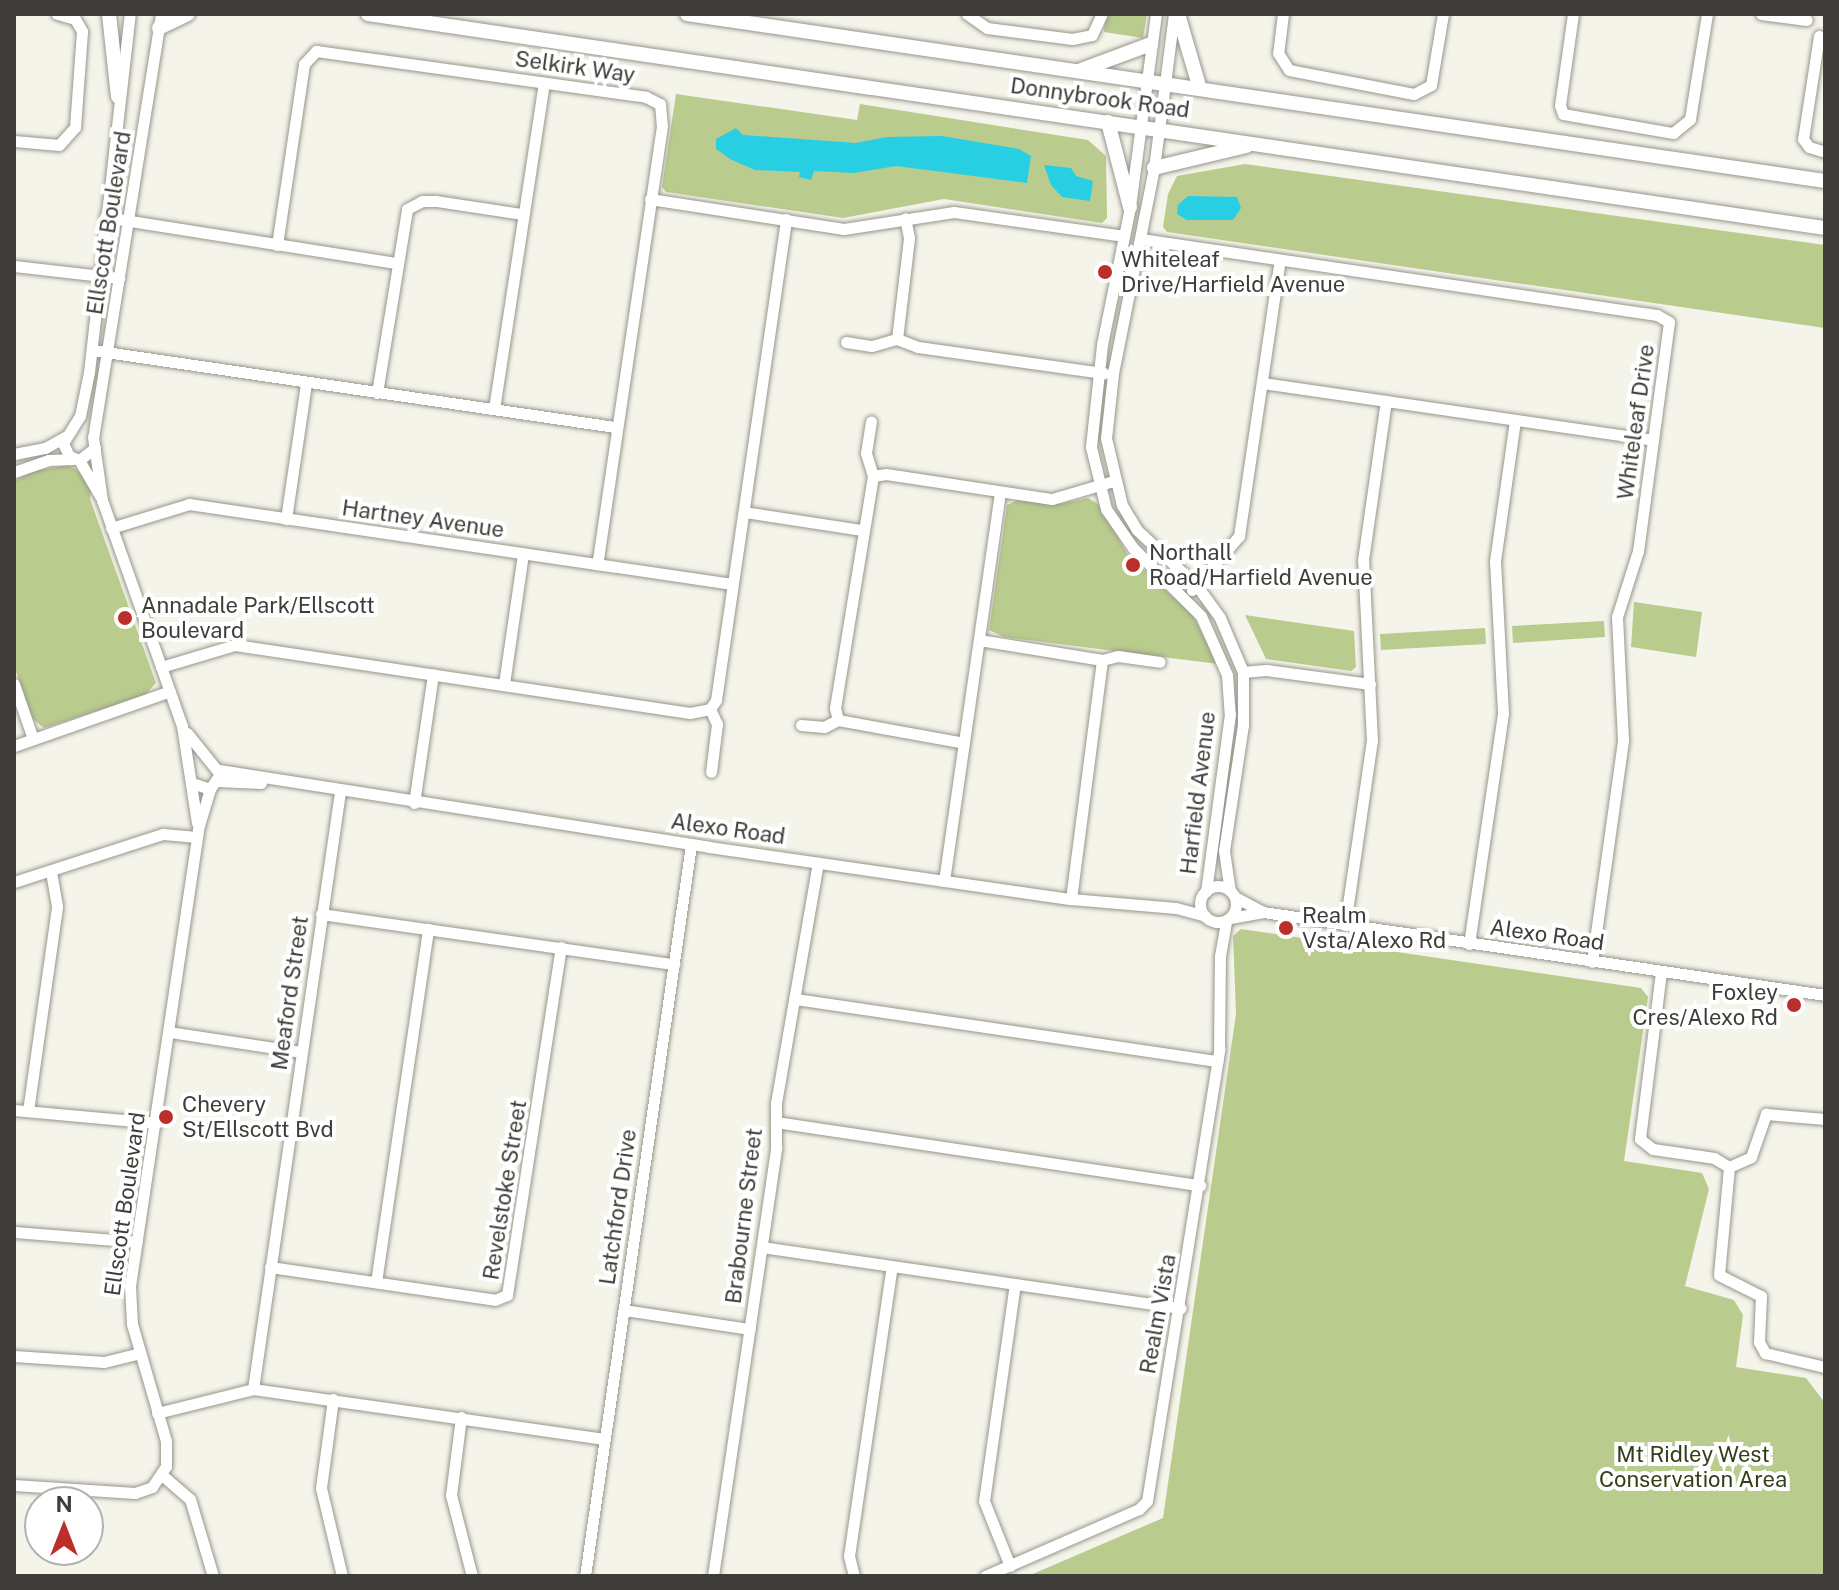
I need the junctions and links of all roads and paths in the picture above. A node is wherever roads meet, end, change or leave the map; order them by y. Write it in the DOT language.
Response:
graph roads {
  1 [pos="57,14"];
  2 [pos="109,14"];
  3 [pos="130,14"];
  4 [pos="188,14"];
  5 [pos="368,14"];
  6 [pos="687,14"];
  7 [pos="967,14"];
  8 [pos="1102,14"];
  9 [pos="1156,14"];
  10 [pos="1176,14"];
  11 [pos="1283,14"];
  12 [pos="1443,14"];
  13 [pos="1573,14"];
  14 [pos="1707,14"];
  15 [pos="1761,14"];
  16 [pos="1809,17"];
  17 [pos="160,21"];
  18 [pos="1822,36"];
  19 [pos="1151,44"];
  20 [pos="1081,71"];
  21 [pos="1146,80"];
  22 [pos="544,83"];
  23 [pos="1164,83"];
  24 [pos="1200,89"];
  25 [pos="118,97"];
  26 [pos="1108,122"];
  27 [pos="1141,126"];
  28 [pos="1159,129"];
  29 [pos="14,141"];
  30 [pos="1258,143"];
  31 [pos="1825,152"];
  32 [pos="1154,168"];
  33 [pos="1825,181"];
  34 [pos="650,199"];
  35 [pos="1130,207"];
  36 [pos="522,214"];
  37 [pos="105,217"];
  38 [pos="905,218"];
  39 [pos="786,219"];
  40 [pos="128,221"];
  41 [pos="1825,228"];
  42 [pos="1124,236"];
  43 [pos="1141,239"];
  44 [pos="277,245"];
  45 [pos="1280,260"];
  46 [pos="397,263"];
  47 [pos="14,266"];
  48 [pos="99,274"];
  49 [pos="119,278"];
  50 [pos="897,339"];
  51 [pos="846,342"];
  52 [pos="92,350"];
  53 [pos="108,353"];
  54 [pos="1098,372"];
  55 [pos="1113,374"];
  56 [pos="306,383"];
  57 [pos="1263,383"];
  58 [pos="377,393"];
  59 [pos="1386,401"];
  60 [pos="494,409"];
  61 [pos="1515,420"];
  62 [pos="871,421"];
  63 [pos="615,427"];
  64 [pos="68,434"];
  65 [pos="1653,440"];
  66 [pos="94,443"];
  67 [pos="14,454"];
  68 [pos="76,460"];
  69 [pos="14,472"];
  70 [pos="873,476"];
  71 [pos="1113,481"];
  72 [pos="1097,486"];
  73 [pos="1000,492"];
  74 [pos="102,500"];
  75 [pos="744,512"];
  76 [pos="286,519"];
  77 [pos="111,528"];
  78 [pos="862,530"];
  79 [pos="523,554"];
  80 [pos="597,564"];
  81 [pos="732,584"];
  82 [pos="1197,586"];
  83 [pos="1184,597"];
  84 [pos="979,640"];
  85 [pos="1102,660"];
  86 [pos="1160,662"];
  87 [pos="161,667"];
  88 [pos="1243,672"];
  89 [pos="433,674"];
  90 [pos="14,684"];
  91 [pos="504,684"];
  92 [pos="1370,684"];
  93 [pos="170,691"];
  94 [pos="710,709"];
  95 [pos="838,720"];
  96 [pos="801,725"];
  97 [pos="182,726"];
  98 [pos="33,739"];
  99 [pos="964,743"];
  100 [pos="14,746"];
  101 [pos="206,760"];
  102 [pos="190,769"];
  103 [pos="711,772"];
  104 [pos="216,780"];
  105 [pos="191,783"];
  106 [pos="340,792"];
  107 [pos="414,803"];
  108 [pos="197,833"];
  109 [pos="691,845"];
  110 [pos="818,863"];
  111 [pos="51,873"];
  112 [pos="944,881"];
  113 [pos="14,882"];
  114 [pos="1204,894"];
  115 [pos="1232,894"];
  116 [pos="1071,899"];
  117 [pos="1176,908"];
  118 [pos="1263,912"];
  119 [pos="321,914"];
  120 [pos="1207,918"];
  121 [pos="1228,919"];
  122 [pos="1345,925"];
  123 [pos="428,929"];
  124 [pos="1469,944"];
  125 [pos="561,947"];
  126 [pos="1220,956"];
  127 [pos="1592,962"];
  128 [pos="674,964"];
  129 [pos="1661,972"];
  130 [pos="1825,995"];
  131 [pos="796,999"];
  132 [pos="169,1032"];
  133 [pos="302,1052"];
  134 [pos="1217,1061"];
  135 [pos="14,1110"];
  136 [pos="28,1111"];
  137 [pos="1825,1119"];
  138 [pos="776,1122"];
  139 [pos="156,1123"];
  140 [pos="1729,1167"];
  141 [pos="1200,1185"];
  142 [pos="14,1232"];
  143 [pos="137,1242"];
  144 [pos="762,1247"];
  145 [pos="892,1266"];
  146 [pos="270,1267"];
  147 [pos="376,1282"];
  148 [pos="1015,1284"];
  149 [pos="1181,1308"];
  150 [pos="624,1310"];
  151 [pos="750,1329"];
  152 [pos="140,1353"];
  153 [pos="14,1356"];
  154 [pos="1825,1367"];
  155 [pos="253,1389"];
  156 [pos="333,1399"];
  157 [pos="157,1413"];
  158 [pos="461,1417"];
  159 [pos="604,1439"];
  160 [pos="162,1475"];
  161 [pos="14,1485"];
  162 [pos="1010,1566"];
  163 [pos="213,1576"];
  164 [pos="342,1576"];
  165 [pos="472,1576"];
  166 [pos="585,1576"];
  167 [pos="713,1576"];
  168 [pos="854,1576"];
  169 [pos="985,1576"];
  1 -- 29 [label="street"];
  2 -- 25 [label="main road"];
  3 -- 25 [label="street, Ellscott Boulevard"];
  4 -- 17 [label="main road"];
  5 -- 26 [label="main road, Donnybrook Road"];
  6 -- 20 [label="main road, Donnybrook Road"];
  7 -- 8 [label="street"];
  9 -- 19 [label="street, Harfield Avenue"];
  10 -- 23 [label="street, Harfield Avenue"];
  10 -- 24 [label="main road"];
  11 -- 12 [label="street"];
  13 -- 14 [label="street"];
  15 -- 16 [label="street"];
  16 -- 18 [label="street"];
  17 -- 40 [label="street, Ellscott Boulevard"];
  18 -- 31 [label="street"];
  19 -- 20 [label="main road"];
  19 -- 21 [label="street, Harfield Avenue"];
  20 -- 21 [label="main road, Donnybrook Road"];
  21 -- 23 [label="main road, Donnybrook Road"];
  21 -- 27 [label="street, Harfield Avenue"];
  22 -- 34 [label="street, Selkirk Way"];
  22 -- 36 [label="street"];
  22 -- 44 [label="street, Selkirk Way"];
  23 -- 24 [label="main road, Donnybrook Road"];
  23 -- 28 [label="street, Harfield Avenue"];
  24 -- 33 [label="main road, Donnybrook Road"];
  25 -- 37 [label="street, Ellscott Boulevard"];
  26 -- 27 [label="main road, Donnybrook Road"];
  26 -- 35 [label="main road"];
  27 -- 28 [label="main road, Donnybrook Road"];
  27 -- 35 [label="street, Harfield Avenue"];
  28 -- 30 [label="main road, Donnybrook Road"];
  28 -- 32 [label="street, Harfield Avenue"];
  30 -- 32 [label="main road"];
  30 -- 41 [label="main road, Donnybrook Road"];
  32 -- 43 [label="street, Harfield Avenue"];
  34 -- 39 [label="street"];
  34 -- 63 [label="street, Selkirk Way"];
  35 -- 42 [label="street, Harfield Avenue"];
  36 -- 46 [label="street"];
  36 -- 60 [label="street"];
  37 -- 40 [label="street"];
  37 -- 48 [label="street, Ellscott Boulevard"];
  38 -- 39 [label="street"];
  38 -- 42 [label="street"];
  38 -- 50 [label="street"];
  39 -- 75 [label="street"];
  40 -- 44 [label="street"];
  40 -- 49 [label="street, Ellscott Boulevard"];
  42 -- 54 [label="street, Harfield Avenue"];
  43 -- 45 [label="street, Whiteleaf Drive"];
  43 -- 55 [label="street, Harfield Avenue"];
  44 -- 46 [label="street"];
  45 -- 57 [label="street"];
  45 -- 65 [label="street, Whiteleaf Drive"];
  46 -- 58 [label="street"];
  47 -- 48 [label="street"];
  48 -- 49 [label="street"];
  48 -- 52 [label="street, Ellscott Boulevard"];
  49 -- 53 [label="street, Ellscott Boulevard"];
  50 -- 51 [label="street"];
  50 -- 54 [label="street"];
  52 -- 53 [label="street"];
  52 -- 64 [label="street, Ellscott Boulevard"];
  53 -- 56 [label="street"];
  53 -- 66 [label="street, Ellscott Boulevard"];
  54 -- 55 [label="street"];
  54 -- 72 [label="street, Harfield Avenue"];
  55 -- 71 [label="street, Harfield Avenue"];
  56 -- 58 [label="street"];
  56 -- 76 [label="street"];
  57 -- 59 [label="street"];
  57 -- 82 [label="street"];
  58 -- 60 [label="street"];
  59 -- 61 [label="street"];
  59 -- 92 [label="street"];
  60 -- 63 [label="street"];
  61 -- 65 [label="street"];
  61 -- 124 [label="street"];
  62 -- 70 [label="street"];
  63 -- 80 [label="street, Selkirk Way"];
  64 -- 66 [label="street"];
  64 -- 67 [label="street"];
  64 -- 68 [label="street, Ellscott Boulevard"];
  65 -- 127 [label="street, Whiteleaf Drive"];
  66 -- 68 [label="street"];
  66 -- 74 [label="street, Ellscott Boulevard"];
  68 -- 69 [label="street"];
  68 -- 74 [label="street, Ellscott Boulevard"];
  70 -- 73 [label="street"];
  70 -- 78 [label="street"];
  71 -- 72 [label="street"];
  71 -- 82 [label="street, Harfield Avenue"];
  72 -- 73 [label="street"];
  72 -- 83 [label="street, Harfield Avenue"];
  73 -- 84 [label="street"];
  74 -- 77 [label="street, Ellscott Boulevard"];
  75 -- 78 [label="street"];
  75 -- 81 [label="street"];
  76 -- 77 [label="street, Hartney Avenue"];
  76 -- 79 [label="street, Hartney Avenue"];
  77 -- 87 [label="street, Ellscott Boulevard"];
  78 -- 95 [label="street"];
  79 -- 80 [label="street, Hartney Avenue"];
  79 -- 91 [label="street"];
  80 -- 81 [label="street, Hartney Avenue"];
  81 -- 94 [label="street"];
  82 -- 83 [label="street"];
  82 -- 88 [label="street, Harfield Avenue"];
  83 -- 114 [label="street, Harfield Avenue"];
  84 -- 85 [label="street"];
  84 -- 99 [label="street"];
  85 -- 86 [label="street"];
  85 -- 116 [label="street"];
  87 -- 89 [label="street"];
  87 -- 93 [label="street, Ellscott Boulevard"];
  88 -- 92 [label="street"];
  88 -- 115 [label="street, Harfield Avenue"];
  89 -- 91 [label="street"];
  89 -- 107 [label="street"];
  90 -- 98 [label="street"];
  91 -- 94 [label="street"];
  92 -- 122 [label="street"];
  93 -- 97 [label="street, Ellscott Boulevard"];
  93 -- 98 [label="street"];
  94 -- 103 [label="street"];
  95 -- 96 [label="street"];
  95 -- 99 [label="street"];
  97 -- 101 [label="street, Ellscott Boulevard"];
  97 -- 102 [label="street, Ellscott Boulevard"];
  98 -- 100 [label="street"];
  99 -- 112 [label="street"];
  101 -- 102 [label="street"];
  101 -- 104 [label="street, Ellscott Boulevard"];
  102 -- 105 [label="street, Ellscott Boulevard"];
  104 -- 105 [label="street, Alexo Road"];
  104 -- 106 [label="street, Alexo Road"];
  104 -- 108 [label="street, Ellscott Boulevard"];
  105 -- 108 [label="street, Ellscott Boulevard"];
  106 -- 107 [label="street, Alexo Road"];
  106 -- 119 [label="street, Meaford Street"];
  107 -- 109 [label="street, Alexo Road"];
  108 -- 111 [label="street"];
  108 -- 132 [label="street, Ellscott Boulevard"];
  109 -- 110 [label="street, Alexo Road"];
  109 -- 128 [label="street, Latchford Drive"];
  110 -- 112 [label="street, Alexo Road"];
  110 -- 131 [label="street, Brabourne Street"];
  111 -- 113 [label="street"];
  111 -- 136 [label="street"];
  112 -- 116 [label="street, Alexo Road"];
  114 -- 115 [label="street"];
  114 -- 117 [label="street, Alexo Road"];
  114 -- 120 [label="street, Harfield Avenue"];
  115 -- 118 [label="street, Alexo Road"];
  115 -- 121 [label="street, Realm Vista"];
  116 -- 117 [label="street, Alexo Road"];
  117 -- 120 [label="street, Alexo Road"];
  118 -- 121 [label="street, Alexo Road"];
  118 -- 122 [label="street, Alexo Road"];
  119 -- 123 [label="street"];
  119 -- 133 [label="street, Meaford Street"];
  120 -- 121 [label="street, Alexo Road"];
  120 -- 126 [label="street, Realm Vista"];
  121 -- 126 [label="street, Realm Vista"];
  122 -- 124 [label="street, Alexo Road"];
  123 -- 125 [label="street"];
  123 -- 147 [label="street"];
  124 -- 127 [label="street, Alexo Road"];
  125 -- 128 [label="street"];
  125 -- 147 [label="street, Revelstoke Street"];
  126 -- 134 [label="street, Realm Vista"];
  127 -- 129 [label="street, Alexo Road"];
  128 -- 150 [label="street, Latchford Drive"];
  129 -- 130 [label="street, Alexo Road"];
  129 -- 140 [label="street"];
  131 -- 134 [label="street"];
  131 -- 138 [label="street, Brabourne Street"];
  132 -- 133 [label="street"];
  132 -- 139 [label="street, Ellscott Boulevard"];
  133 -- 146 [label="street, Meaford Street"];
  134 -- 141 [label="street, Realm Vista"];
  135 -- 136 [label="street"];
  136 -- 139 [label="street"];
  137 -- 140 [label="street"];
  138 -- 141 [label="street"];
  138 -- 144 [label="street, Brabourne Street"];
  139 -- 143 [label="street, Ellscott Boulevard"];
  140 -- 154 [label="street"];
  141 -- 149 [label="street, Realm Vista"];
  142 -- 143 [label="street"];
  143 -- 152 [label="street, Ellscott Boulevard"];
  144 -- 145 [label="street"];
  144 -- 151 [label="street, Brabourne Street"];
  145 -- 148 [label="street"];
  145 -- 168 [label="street"];
  146 -- 147 [label="street, Revelstoke Street"];
  146 -- 155 [label="street, Meaford Street"];
  148 -- 149 [label="street"];
  148 -- 162 [label="street"];
  149 -- 162 [label="street, Realm Vista"];
  150 -- 151 [label="street"];
  150 -- 159 [label="street, Latchford Drive"];
  151 -- 167 [label="street, Brabourne Street"];
  152 -- 153 [label="street"];
  152 -- 157 [label="street, Ellscott Boulevard"];
  155 -- 156 [label="street"];
  155 -- 157 [label="street"];
  156 -- 158 [label="street"];
  156 -- 164 [label="street"];
  157 -- 160 [label="street, Ellscott Boulevard"];
  158 -- 159 [label="street"];
  158 -- 165 [label="street"];
  159 -- 166 [label="street, Latchford Drive"];
  160 -- 161 [label="street"];
  160 -- 163 [label="street"];
  162 -- 169 [label="street, Realm Vista"];
}
